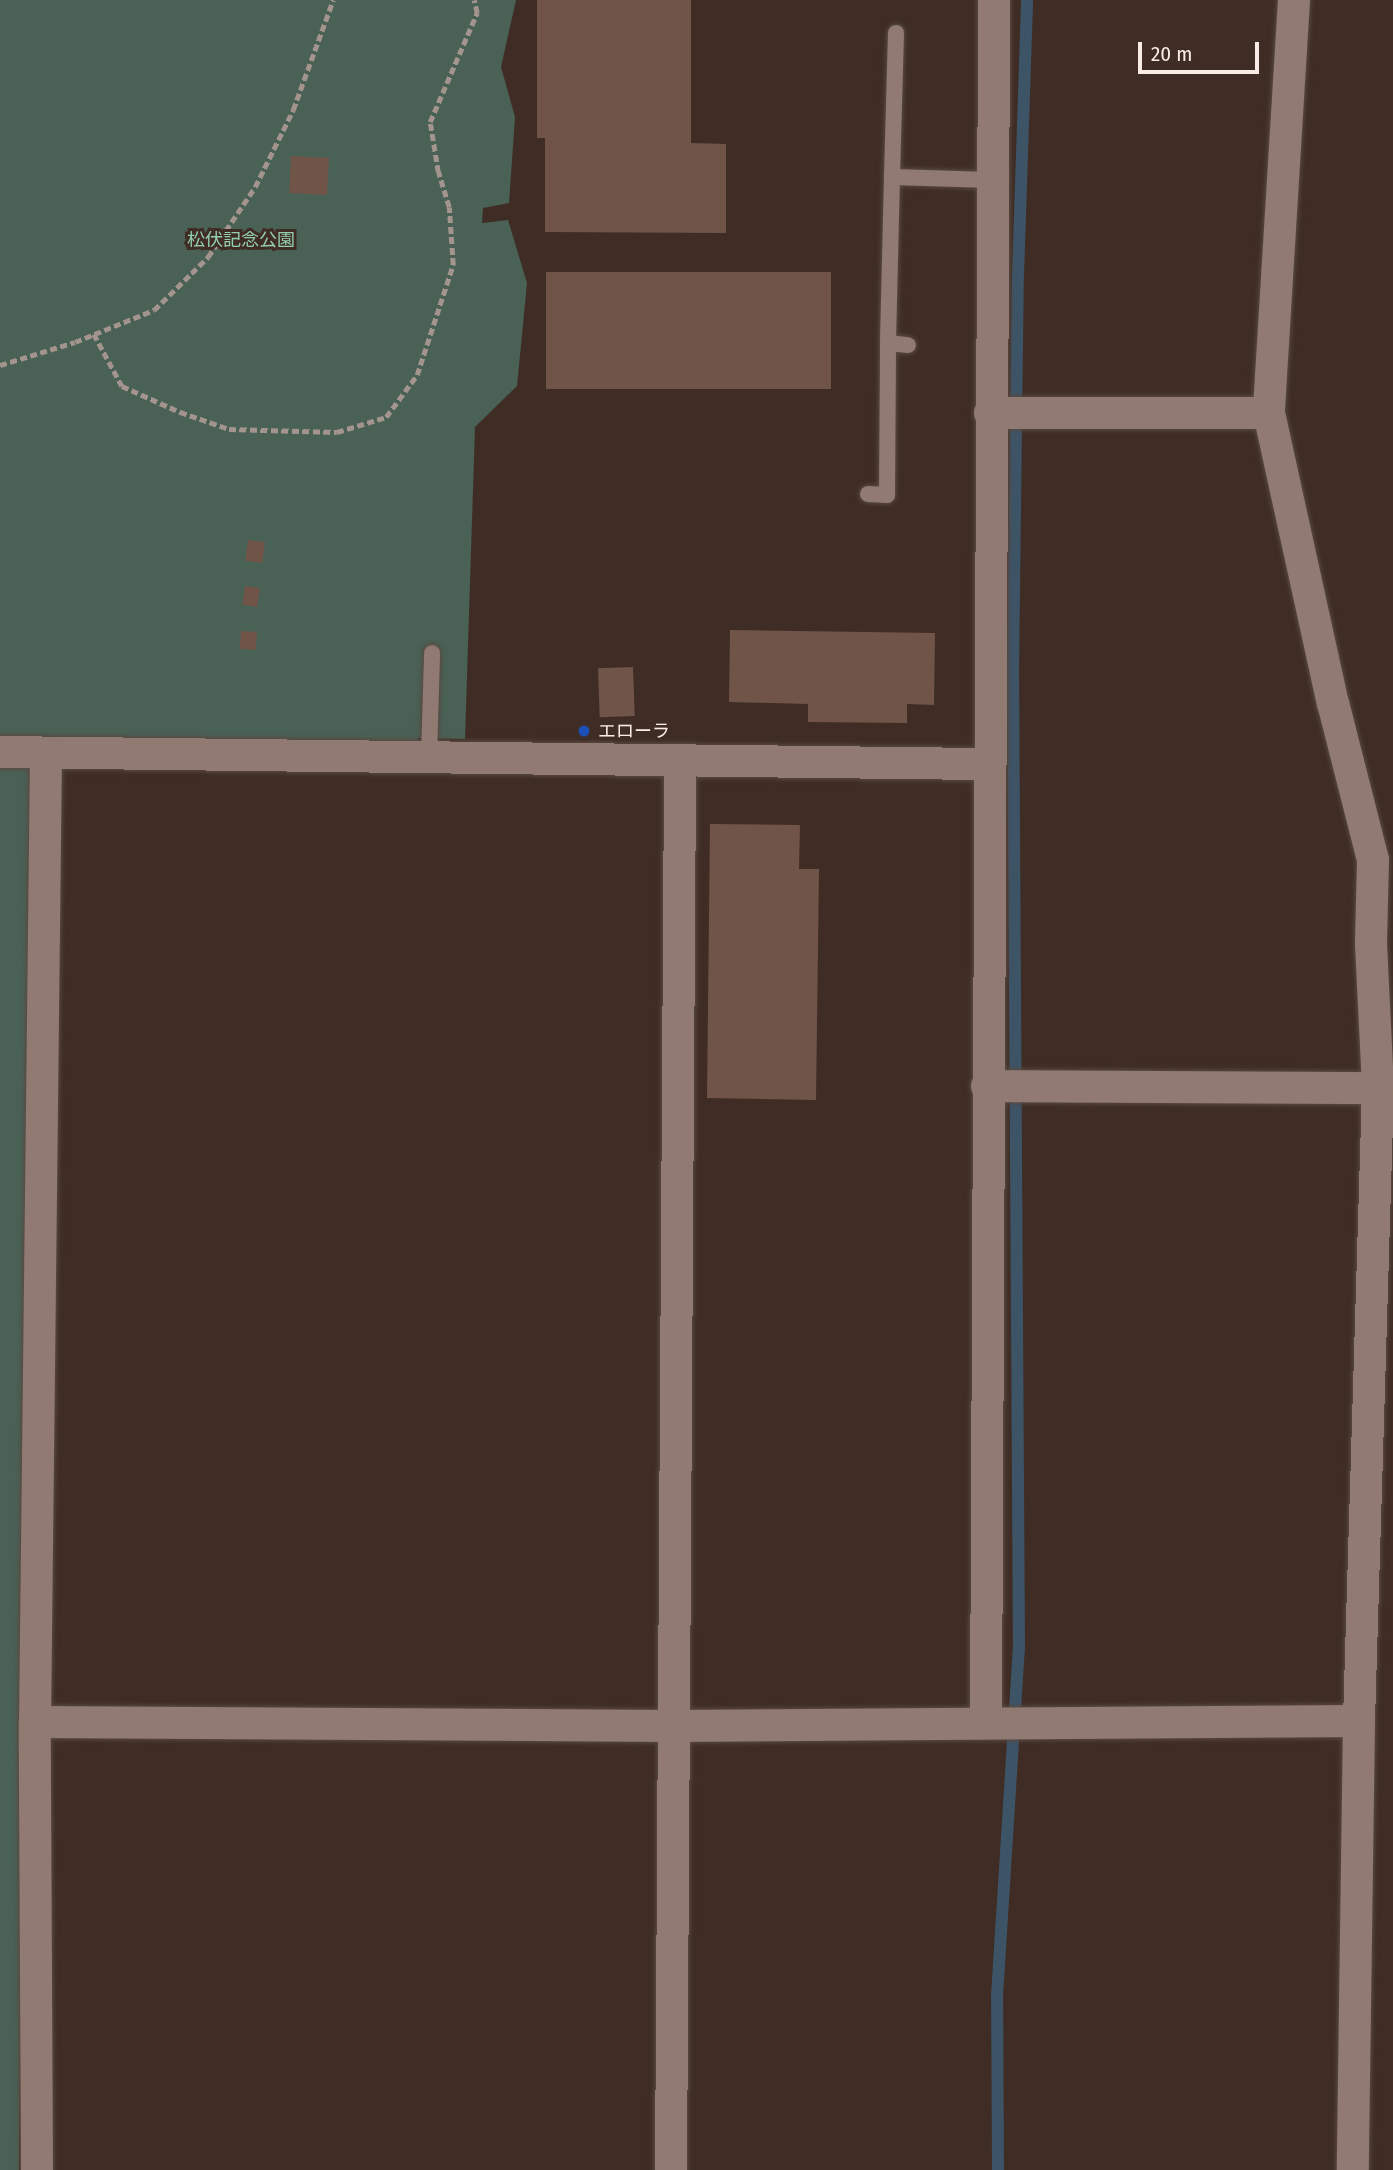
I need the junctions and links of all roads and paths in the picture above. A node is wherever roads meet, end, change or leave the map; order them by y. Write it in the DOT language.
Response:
graph roads {
  1 [pos="333,0"];
  2 [pos="474,0"];
  3 [pos="993,0"];
  4 [pos="1294,0"];
  5 [pos="896,33"];
  6 [pos="892,177"];
  7 [pos="992,180"];
  8 [pos="94,334"];
  9 [pos="888,343"];
  10 [pos="908,345"];
  11 [pos="0,366"];
  12 [pos="990,413"];
  13 [pos="1269,413"];
  14 [pos="868,494"];
  15 [pos="432,653"];
  16 [pos="0,752"];
  17 [pos="46,753"];
  18 [pos="429,757"];
  19 [pos="680,760"];
  20 [pos="989,764"];
  21 [pos="1383,854"];
  22 [pos="987,1086"];
  23 [pos="1378,1088"];
  24 [pos="1359,1721"];
  25 [pos="35,1722"];
  26 [pos="986,1723"];
  27 [pos="673,1726"];
  28 [pos="37,2170"];
  29 [pos="671,2170"];
  30 [pos="1353,2170"];
  1 -- 8 [label="path"];
  2 -- 8 [label="path"];
  3 -- 7 [label="street"];
  4 -- 13 [label="street"];
  5 -- 6 [label="lane"];
  6 -- 7 [label="lane"];
  6 -- 9 [label="lane"];
  7 -- 12 [label="street"];
  8 -- 11 [label="path"];
  9 -- 10 [label="lane"];
  9 -- 14 [label="lane"];
  12 -- 13 [label="street"];
  12 -- 20 [label="street"];
  13 -- 21 [label="street"];
  15 -- 18 [label="lane"];
  16 -- 17 [label="street"];
  17 -- 18 [label="street"];
  17 -- 25 [label="street"];
  18 -- 19 [label="street"];
  19 -- 20 [label="street"];
  19 -- 27 [label="street"];
  20 -- 22 [label="street"];
  21 -- 23 [label="street"];
  22 -- 23 [label="street"];
  22 -- 26 [label="street"];
  23 -- 24 [label="street"];
  24 -- 26 [label="street"];
  24 -- 30 [label="street"];
  25 -- 27 [label="street"];
  25 -- 28 [label="street"];
  26 -- 27 [label="street"];
  27 -- 29 [label="street"];
}
